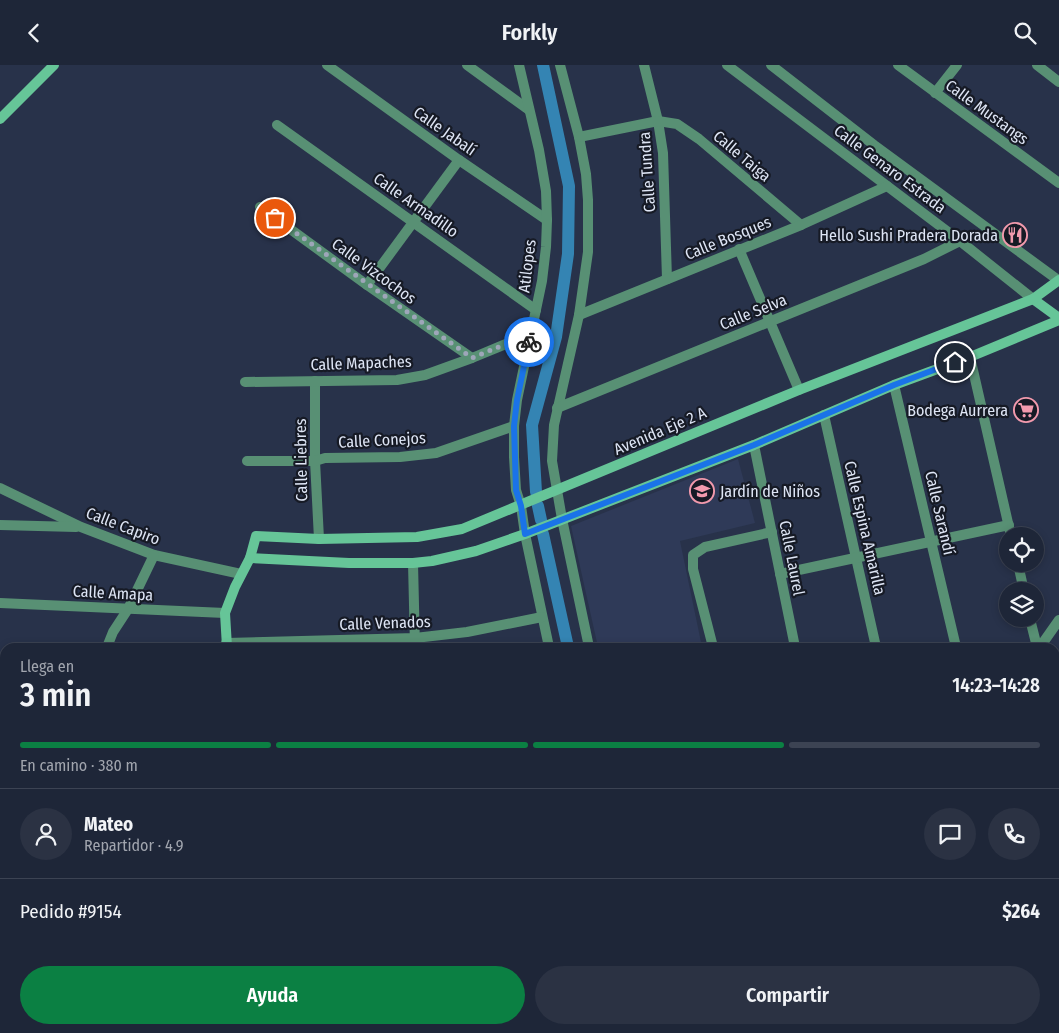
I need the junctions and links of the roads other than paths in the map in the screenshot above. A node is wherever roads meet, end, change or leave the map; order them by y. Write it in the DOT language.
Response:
graph roads {
  1 [pos="54,65"];
  2 [pos="327,65"];
  3 [pos="467,65"];
  4 [pos="519,65"];
  5 [pos="560,65"];
  6 [pos="644,65"];
  7 [pos="727,65"];
  8 [pos="770,65"];
  9 [pos="898,65"];
  10 [pos="957,65"];
  11 [pos="1037,65"];
  12 [pos="1059,82"];
  13 [pos="935,93"];
  14 [pos="529,109"];
  15 [pos="0,119"];
  16 [pos="658,121"];
  17 [pos="277,125"];
  18 [pos="579,137"];
  19 [pos="459,160"];
  20 [pos="1059,183"];
  21 [pos="887,186"];
  22 [pos="260,207"];
  23 [pos="547,220"];
  24 [pos="414,222"];
  25 [pos="801,225"];
  26 [pos="960,241"];
  27 [pos="740,249"];
  28 [pos="667,279"];
  29 [pos="1059,280"];
  30 [pos="367,285"];
  31 [pos="1033,299"];
  32 [pos="536,310"];
  33 [pos="579,315"];
  34 [pos="1059,319"];
  35 [pos="770,321"];
  36 [pos="530,334"];
  37 [pos="970,357"];
  38 [pos="472,358"];
  39 [pos="315,381"];
  40 [pos="245,382"];
  41 [pos="894,385"];
  42 [pos="799,390"];
  43 [pos="557,408"];
  44 [pos="824,415"];
  45 [pos="514,426"];
  46 [pos="754,445"];
  47 [pos="247,461"];
  48 [pos="315,461"];
  49 [pos="0,488"];
  50 [pos="557,491"];
  51 [pos="521,506"];
  52 [pos="562,519"];
  53 [pos="0,525"];
  54 [pos="1009,525"];
  55 [pos="81,527"];
  56 [pos="772,532"];
  57 [pos="525,534"];
  58 [pos="319,539"];
  59 [pos="931,541"];
  60 [pos="154,555"];
  61 [pos="856,556"];
  62 [pos="250,557"];
  63 [pos="413,563"];
  64 [pos="780,573"];
  65 [pos="241,575"];
  66 [pos="0,603"];
  67 [pos="128,609"];
  68 [pos="225,613"];
  69 [pos="542,617"];
  70 [pos="1059,619"];
  71 [pos="1032,627"];
  72 [pos="109,643"];
  73 [pos="226,643"];
  74 [pos="415,643"];
  75 [pos="548,643"];
  76 [pos="588,643"];
  77 [pos="712,643"];
  78 [pos="794,643"];
  79 [pos="875,643"];
  80 [pos="955,643"];
  81 [pos="1037,643"];
  82 [pos="1041,643"];
  1 -- 15 [label="street"];
  2 -- 19 [label="street, Calle Jabalí"];
  3 -- 14 [label="street"];
  4 -- 14 [label="street, Atilopes"];
  5 -- 18 [label="street"];
  6 -- 16 [label="street, Calle Tundra"];
  7 -- 21 [label="street, Calle Genaro Estrada"];
  8 -- 29 [label="street, Calle Genaro Estrada"];
  9 -- 13 [label="street, Calle Mustangs"];
  10 -- 13 [label="street"];
  11 -- 12 [label="street"];
  13 -- 20 [label="street, Calle Mustangs"];
  14 -- 23 [label="street, Atilopes"];
  16 -- 18 [label="street"];
  16 -- 25 [label="street, Calle Taiga"];
  16 -- 28 [label="street, Calle Tundra"];
  17 -- 24 [label="street, Calle Armadillo"];
  18 -- 33 [label="street"];
  19 -- 23 [label="street, Calle Jabalí"];
  19 -- 24 [label="street"];
  21 -- 25 [label="street, Calle Bosques"];
  21 -- 26 [label="street, Calle Genaro Estrada"];
  22 -- 30 [label="street, Calle Vizcochos"];
  23 -- 32 [label="street, Atilopes"];
  24 -- 30 [label="street"];
  24 -- 32 [label="street, Calle Armadillo"];
  25 -- 27 [label="street, Calle Bosques"];
  26 -- 31 [label="street, Calle Genaro Estrada"];
  26 -- 35 [label="street, Calle Selva"];
  27 -- 28 [label="street, Calle Bosques"];
  27 -- 35 [label="street"];
  28 -- 33 [label="street, Calle Bosques"];
  29 -- 31 [label="street, Avenida Eje 2 A"];
  30 -- 38 [label="street, Calle Vizcochos"];
  31 -- 34 [label="street"];
  31 -- 42 [label="street, Avenida Eje 2 A"];
  32 -- 36 [label="street, Atilopes"];
  33 -- 43 [label="street"];
  34 -- 37 [label="street"];
  35 -- 42 [label="street"];
  35 -- 43 [label="street, Calle Selva"];
  36 -- 38 [label="street, Calle Mapaches"];
  36 -- 45 [label="street, Atilopes"];
  37 -- 41 [label="street"];
  37 -- 54 [label="street"];
  38 -- 39 [label="street, Calle Mapaches"];
  39 -- 40 [label="street, Calle Mapaches"];
  39 -- 48 [label="street, Calle Liebres"];
  41 -- 44 [label="street"];
  41 -- 59 [label="street, Calle Sarandí"];
  42 -- 50 [label="street, Avenida Eje 2 A"];
  43 -- 50 [label="street"];
  44 -- 46 [label="street"];
  44 -- 61 [label="street, Calle Espina Amarilla"];
  45 -- 48 [label="street, Calle Conejos"];
  45 -- 51 [label="street, Atilopes"];
  46 -- 52 [label="street"];
  46 -- 56 [label="street, Calle Laurel"];
  47 -- 48 [label="street, Calle Conejos"];
  48 -- 58 [label="street, Calle Liebres"];
  49 -- 55 [label="street, Calle Capiro"];
  50 -- 51 [label="street, Avenida Eje 2 A"];
  50 -- 52 [label="street"];
  51 -- 57 [label="street, Atilopes"];
  51 -- 58 [label="street, Avenida Eje 2 A"];
  52 -- 57 [label="street"];
  52 -- 76 [label="street"];
  53 -- 55 [label="street"];
  54 -- 59 [label="street"];
  55 -- 60 [label="street, Calle Capiro"];
  56 -- 64 [label="street, Calle Laurel"];
  56 -- 77 [label="street"];
  57 -- 63 [label="street"];
  57 -- 69 [label="street, Atilopes"];
  58 -- 62 [label="street, Avenida Eje 2 A"];
  59 -- 61 [label="street"];
  59 -- 80 [label="street, Calle Sarandí"];
  60 -- 65 [label="street, Calle Capiro"];
  60 -- 67 [label="street"];
  61 -- 64 [label="street"];
  61 -- 79 [label="street, Calle Espina Amarilla"];
  62 -- 63 [label="street"];
  62 -- 65 [label="street"];
  63 -- 74 [label="street"];
  64 -- 78 [label="street, Calle Laurel"];
  65 -- 68 [label="street"];
  66 -- 67 [label="street, Calle Amapa"];
  67 -- 68 [label="street, Calle Amapa"];
  67 -- 72 [label="street"];
  68 -- 73 [label="street"];
  69 -- 74 [label="street, Calle Venados"];
  69 -- 75 [label="street, Atilopes"];
  70 -- 82 [label="street"];
  71 -- 81 [label="street"];
}
